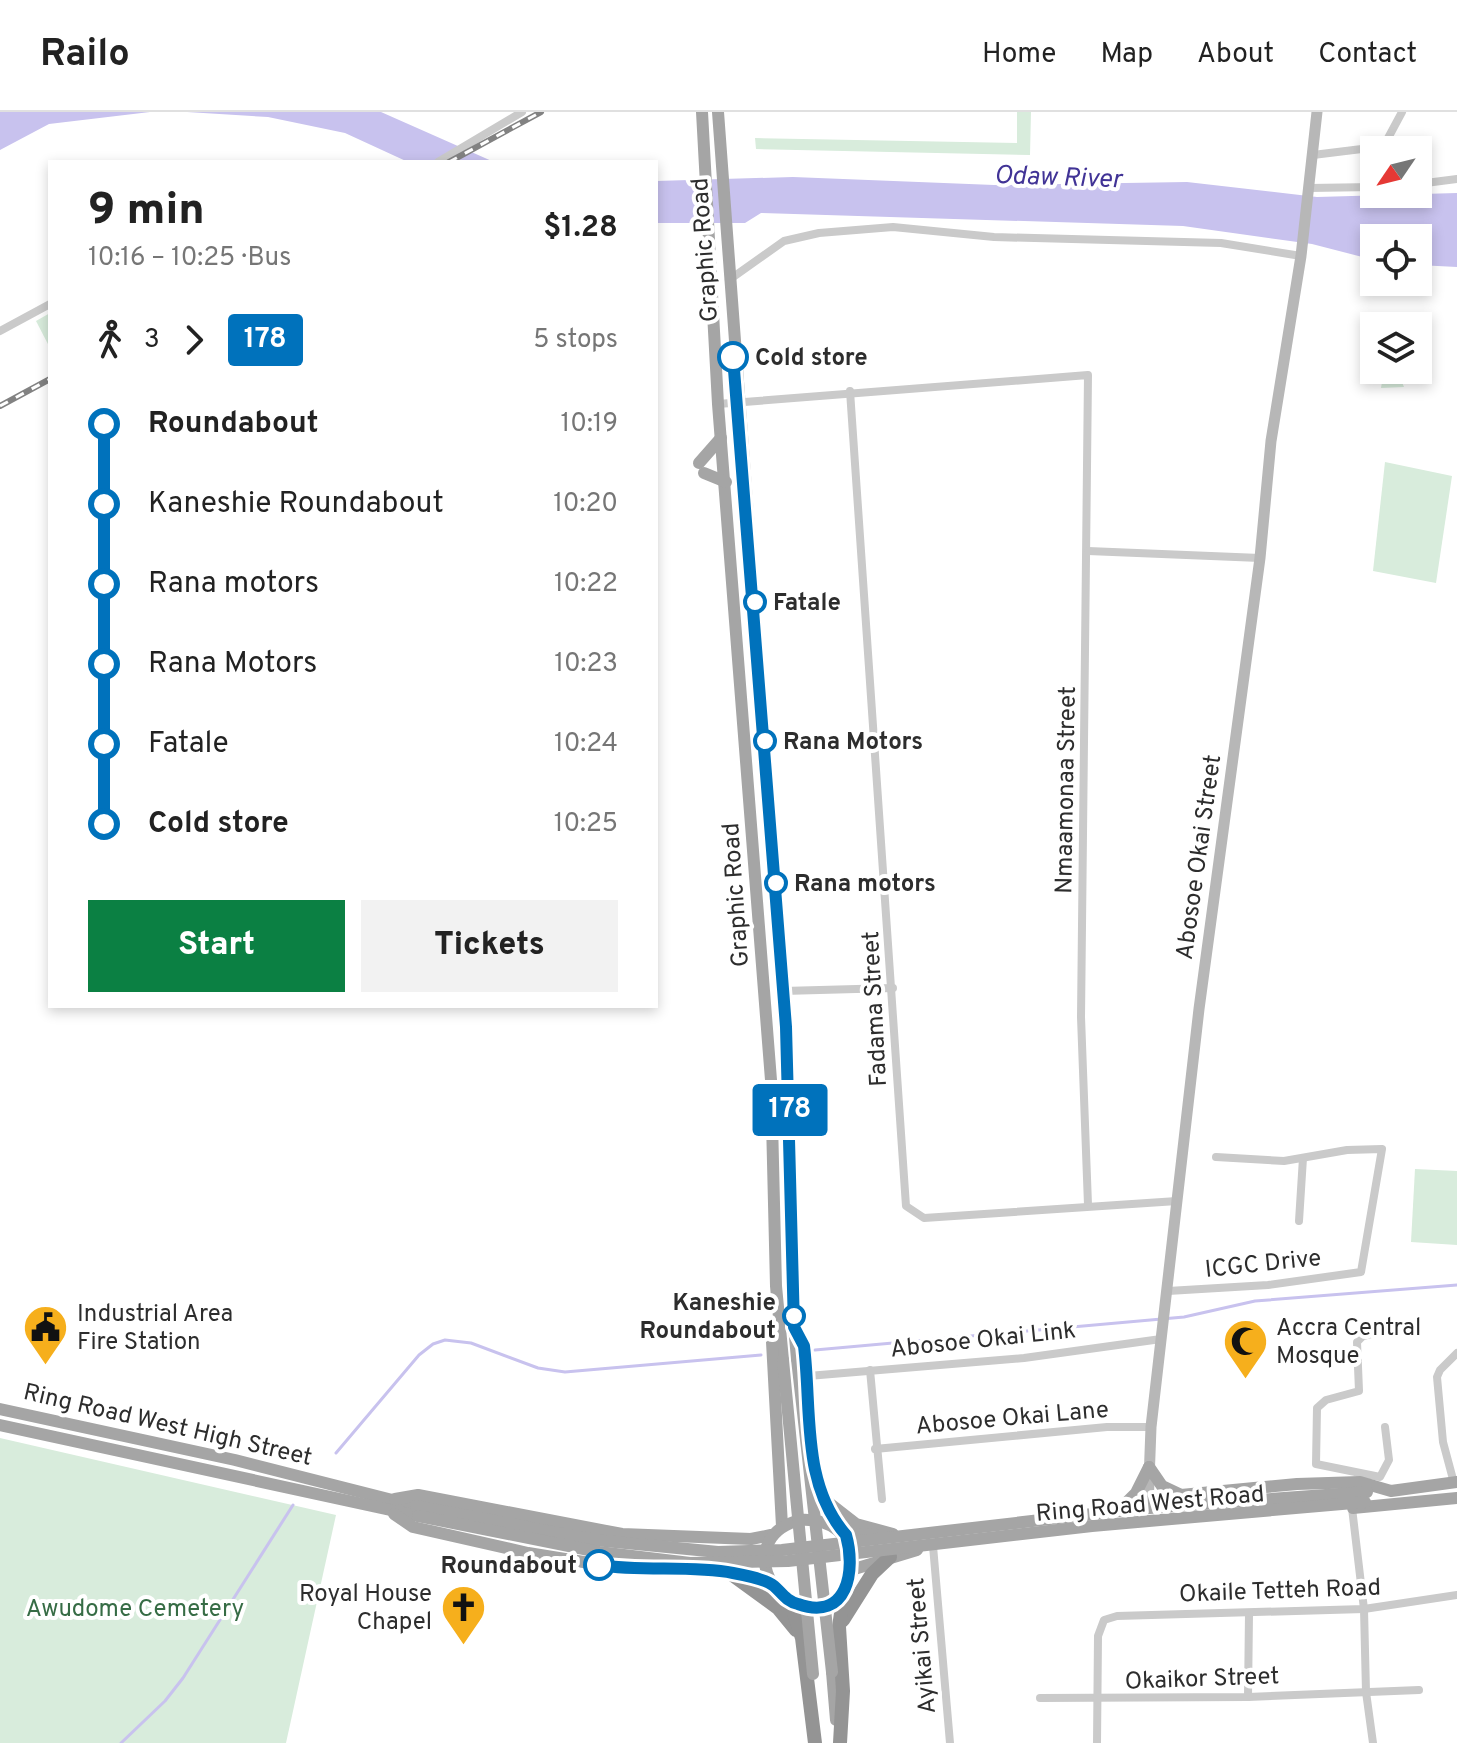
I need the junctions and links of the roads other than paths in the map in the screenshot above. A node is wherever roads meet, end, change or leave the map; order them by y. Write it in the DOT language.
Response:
graph roads {
  1 [pos="522,112"];
  2 [pos="702,112"];
  3 [pos="721,112"];
  4 [pos="1317,112"];
  5 [pos="1402,112"];
  6 [pos="1313,155"];
  7 [pos="442,160"];
  8 [pos="1457,179"];
  9 [pos="1432,182"];
  10 [pos="1360,188"];
  11 [pos="1308,192"];
  12 [pos="1301,253"];
  13 [pos="728,280"];
  14 [pos="48,305"];
  15 [pos="0,331"];
  16 [pos="850,391"];
  17 [pos="737,403"];
  18 [pos="718,404"];
  19 [pos="721,438"];
  20 [pos="726,482"];
  21 [pos="1088,551"];
  22 [pos="1260,558"];
  23 [pos="893,988"];
  24 [pos="783,991"];
  25 [pos="1216,1157"];
  26 [pos="1303,1158"];
  27 [pos="1177,1201"];
  28 [pos="1088,1205"];
  29 [pos="1299,1221"];
  30 [pos="1168,1297"];
  31 [pos="787,1327"];
  32 [pos="1375,1333"];
  33 [pos="1162,1337"];
  34 [pos="1457,1353"];
  35 [pos="790,1360"];
  36 [pos="870,1370"];
  37 [pos="808,1376"];
  38 [pos="0,1409"];
  39 [pos="0,1425"];
  40 [pos="1151,1427"];
  41 [pos="1385,1427"];
  42 [pos="875,1449"];
  43 [pos="1149,1467"];
  44 [pos="1384,1474"];
  45 [pos="1456,1483"];
  46 [pos="1394,1491"];
  47 [pos="821,1495"];
  48 [pos="1181,1495"];
  49 [pos="1366,1497"];
  50 [pos="1457,1498"];
  51 [pos="882,1499"];
  52 [pos="1149,1500"];
  53 [pos="393,1506"];
  54 [pos="1382,1506"];
  55 [pos="1121,1507"];
  56 [pos="1352,1508"];
  57 [pos="1092,1513"];
  58 [pos="782,1526"];
  59 [pos="1148,1526"];
  60 [pos="841,1531"];
  61 [pos="893,1534"];
  62 [pos="771,1535"];
  63 [pos="933,1546"];
  64 [pos="785,1556"];
  65 [pos="890,1557"];
  66 [pos="851,1570"];
  67 [pos="730,1573"];
  68 [pos="774,1585"];
  69 [pos="844,1593"];
  70 [pos="1457,1595"];
  71 [pos="790,1601"];
  72 [pos="1364,1609"];
  73 [pos="1249,1614"];
  74 [pos="839,1627"];
  75 [pos="802,1638"];
  76 [pos="1419,1690"];
  77 [pos="1366,1692"];
  78 [pos="1248,1697"];
  79 [pos="1040,1698"];
  80 [pos="1098,1700"];
  81 [pos="817,1743"];
  82 [pos="839,1743"];
  83 [pos="950,1743"];
  84 [pos="1097,1743"];
  85 [pos="1373,1743"];
  1 -- 7 [label="street"];
  2 -- 18 [label="main road, Graphic Road"];
  3 -- 13 [label="main road, Graphic Road"];
  4 -- 6 [label="street, Abosoe Okai Street"];
  5 -- 6 [label="street"];
  6 -- 11 [label="street, Abosoe Okai Street"];
  8 -- 9 [label="street"];
  10 -- 11 [label="street"];
  11 -- 12 [label="street, Abosoe Okai Street"];
  12 -- 13 [label="street"];
  12 -- 22 [label="street, Abosoe Okai Street"];
  13 -- 17 [label="main road, Graphic Road"];
  14 -- 15 [label="street"];
  16 -- 17 [label="street"];
  16 -- 21 [label="street, Nmaamonaa Street"];
  16 -- 23 [label="street, Fadama Street"];
  17 -- 18 [label="street"];
  17 -- 24 [label="main road, Graphic Road"];
  18 -- 19 [label="main road, Graphic Road"];
  19 -- 20 [label="main road, Graphic Road"];
  19 -- 20 [label="main road"];
  20 -- 31 [label="main road, Graphic Road"];
  21 -- 22 [label="street"];
  21 -- 28 [label="street, Nmaamonaa Street"];
  22 -- 27 [label="street, Abosoe Okai Street"];
  23 -- 24 [label="street"];
  23 -- 28 [label="street, Fadama Street"];
  24 -- 31 [label="main road, Graphic Road"];
  25 -- 26 [label="street"];
  26 -- 29 [label="street"];
  26 -- 30 [label="street, ICGC Drive"];
  27 -- 28 [label="street, Fadama Street"];
  27 -- 30 [label="street, Abosoe Okai Street"];
  30 -- 33 [label="street, Abosoe Okai Street"];
  31 -- 35 [label="main road"];
  31 -- 37 [label="main road, Graphic Road"];
  31 -- 58 [label="main road, Graphic Road"];
  32 -- 44 [label="street"];
  33 -- 36 [label="street, Abosoe Okai Link"];
  33 -- 40 [label="street, Abosoe Okai Street"];
  34 -- 45 [label="street"];
  35 -- 81 [label="main road, bridge"];
  35 -- 82 [label="main road, bridge"];
  36 -- 37 [label="street, Abosoe Okai Link"];
  36 -- 42 [label="street"];
  37 -- 47 [label="main road, Graphic Road"];
  38 -- 53 [label="main road, Ring Road West High Street"];
  39 -- 53 [label="main road, Ring Road West High Street"];
  40 -- 42 [label="street, Abosoe Okai Lane"];
  40 -- 43 [label="street, Abosoe Okai Street"];
  41 -- 44 [label="street"];
  42 -- 51 [label="street"];
  43 -- 48 [label="main road"];
  43 -- 52 [label="street, Abosoe Okai Street"];
  43 -- 55 [label="main road"];
  44 -- 46 [label="street"];
  45 -- 46 [label="main road, Ring Road West Road"];
  46 -- 48 [label="main road, Ring Road West Road"];
  46 -- 49 [label="main road"];
  47 -- 60 [label="main road, Graphic Road"];
  47 -- 61 [label="main road"];
  48 -- 52 [label="main road, Ring Road West Road"];
  49 -- 54 [label="main road"];
  49 -- 57 [label="main road, Ring Road West Road, bridge"];
  49 -- 64 [label="main road, Ring Road West Road, bridge"];
  50 -- 54 [label="main road, Ring Road West Road"];
  52 -- 55 [label="main road, Ring Road West Road"];
  52 -- 59 [label="street, Abosoe Okai Street"];
  53 -- 62 [label="main road"];
  53 -- 64 [label="main road, bridge"];
  53 -- 67 [label="main road"];
  54 -- 56 [label="main road, Ring Road West Road"];
  55 -- 57 [label="main road, Ring Road West Road"];
  56 -- 59 [label="main road, Ring Road West Road"];
  56 -- 72 [label="street"];
  57 -- 61 [label="main road, Ring Road West Road"];
  57 -- 64 [label="main road, Ring Road West Road, bridge"];
  58 -- 60 [label="main road"];
  58 -- 62 [label="main road"];
  59 -- 63 [label="main road, Ring Road West Road"];
  60 -- 61 [label="main road, Ring Road West Road"];
  60 -- 66 [label="main road"];
  62 -- 68 [label="main road"];
  63 -- 65 [label="main road, Ring Road West Road"];
  63 -- 83 [label="street, Ayikai Street"];
  65 -- 66 [label="main road, Ring Road West Road"];
  65 -- 74 [label="highway"];
  66 -- 69 [label="main road"];
  67 -- 68 [label="main road"];
  67 -- 75 [label="highway"];
  68 -- 71 [label="main road"];
  69 -- 71 [label="main road"];
  69 -- 74 [label="highway"];
  70 -- 72 [label="street, Okaile Tetteh Road"];
  71 -- 75 [label="highway"];
  72 -- 73 [label="street, Okaile Tetteh Road"];
  72 -- 77 [label="street"];
  73 -- 78 [label="street"];
  73 -- 80 [label="street, Okaile Tetteh Road"];
  74 -- 82 [label="highway"];
  75 -- 81 [label="highway"];
  76 -- 77 [label="street, Okaikor Street"];
  77 -- 78 [label="street, Okaikor Street"];
  77 -- 85 [label="street"];
  78 -- 80 [label="street, Okaikor Street"];
  79 -- 80 [label="street, Okaikor Street"];
  80 -- 84 [label="street"];
}
